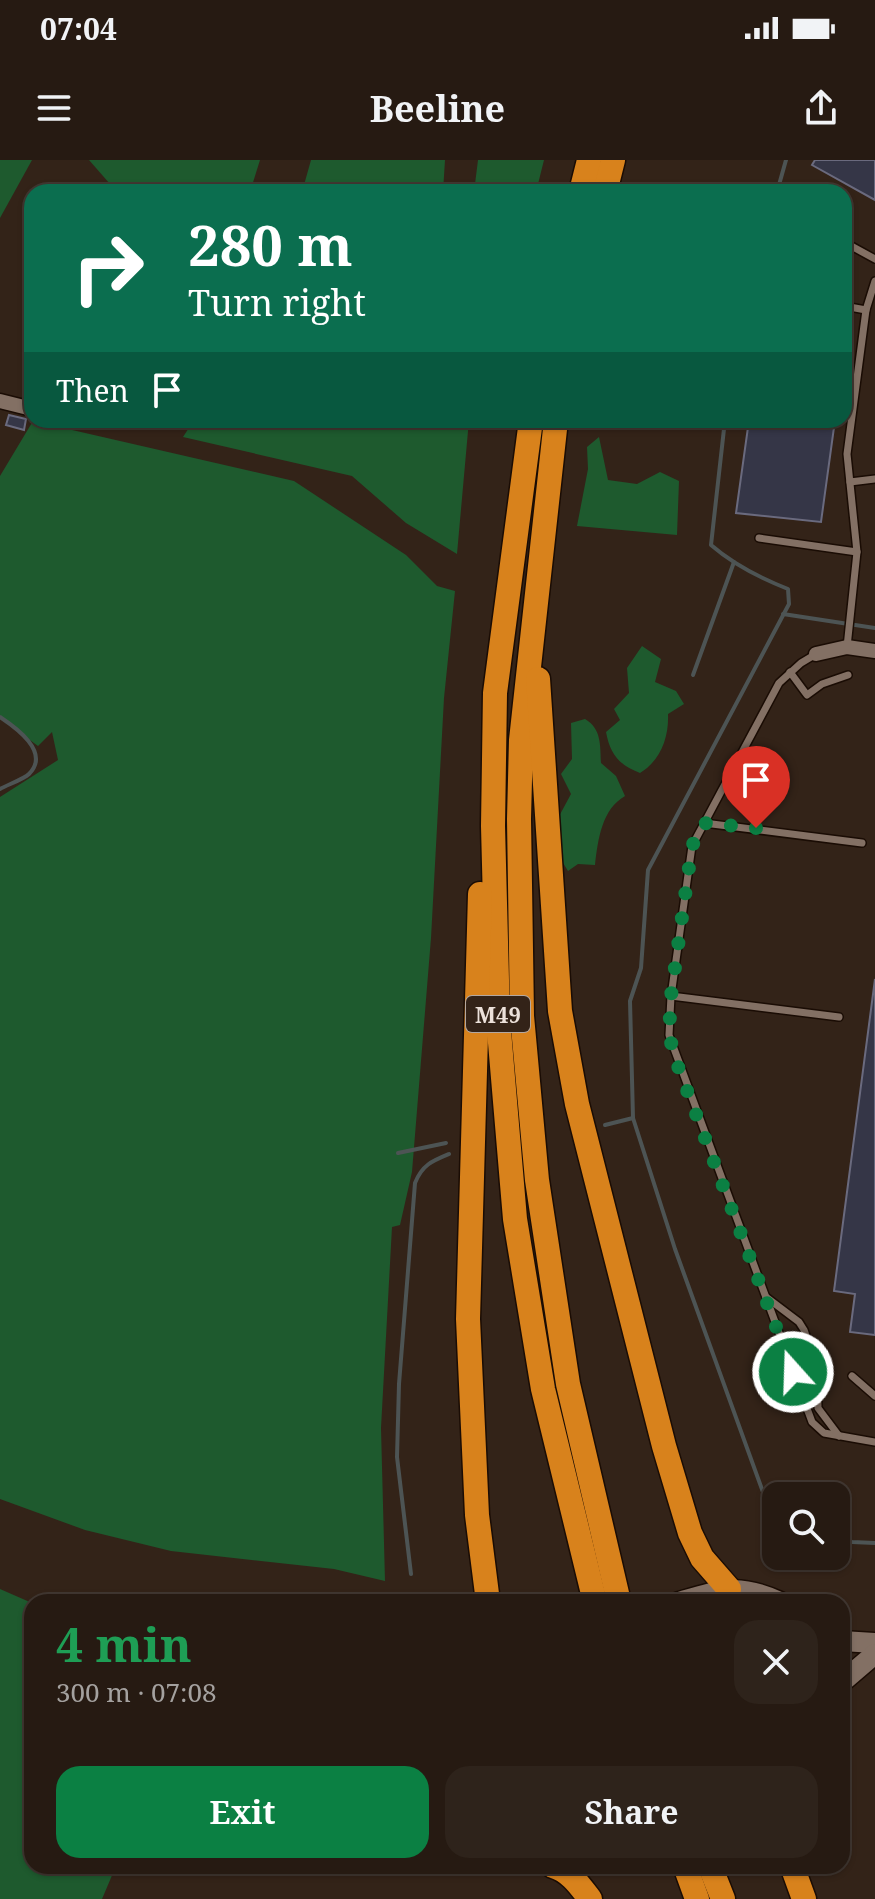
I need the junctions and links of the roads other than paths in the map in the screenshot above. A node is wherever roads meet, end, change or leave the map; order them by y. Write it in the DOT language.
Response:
graph roads {
  1 [pos="589,160"];
  2 [pos="613,160"];
  3 [pos="583,184"];
  4 [pos="607,184"];
  5 [pos="852,246"];
  6 [pos="875,259"];
  7 [pos="875,281"];
  8 [pos="852,307"];
  9 [pos="866,310"];
  10 [pos="0,401"];
  11 [pos="24,407"];
  12 [pos="852,416"];
  13 [pos="530,428"];
  14 [pos="555,428"];
  15 [pos="850,428"];
  16 [pos="875,479"];
  17 [pos="850,482"];
  18 [pos="759,538"];
  19 [pos="857,552"];
  20 [pos="534,609"];
  21 [pos="847,647"];
  22 [pos="875,651"];
  23 [pos="816,654"];
  24 [pos="790,672"];
  25 [pos="848,675"];
  26 [pos="495,693"];
  27 [pos="704,823"];
  28 [pos="862,843"];
  29 [pos="671,996"];
  30 [pos="839,1017"];
  31 [pos="766,1297"];
  32 [pos="852,1376"];
  33 [pos="875,1396"];
  34 [pos="841,1438"];
  35 [pos="875,1442"];
  36 [pos="718,1592"];
  37 [pos="487,1594"];
  38 [pos="593,1594"];
  39 [pos="617,1594"];
  40 [pos="710,1594"];
  41 [pos="759,1594"];
  42 [pos="850,1641"];
  43 [pos="875,1643"];
  44 [pos="875,1654"];
  45 [pos="850,1675"];
  46 [pos="567,1874"];
  47 [pos="688,1874"];
  48 [pos="713,1874"];
  49 [pos="795,1874"];
  50 [pos="590,1899"];
  51 [pos="697,1899"];
  52 [pos="723,1899"];
  53 [pos="804,1899"];
  1 -- 3 [label="highway"];
  2 -- 4 [label="highway"];
  5 -- 6 [label="lane"];
  7 -- 9 [label="lane"];
  8 -- 9 [label="lane"];
  9 -- 12 [label="lane"];
  10 -- 11 [label="street"];
  13 -- 26 [label="highway, M49"];
  14 -- 20 [label="highway, M49"];
  15 -- 17 [label="lane"];
  16 -- 17 [label="lane"];
  17 -- 19 [label="lane"];
  18 -- 19 [label="lane"];
  19 -- 21 [label="lane"];
  20 -- 36 [label="highway, M49"];
  20 -- 39 [label="highway, M49"];
  21 -- 22 [label="street"];
  21 -- 23 [label="street"];
  23 -- 24 [label="lane"];
  24 -- 25 [label="lane"];
  24 -- 27 [label="lane"];
  26 -- 37 [label="highway, M49"];
  26 -- 38 [label="highway, M49"];
  27 -- 28 [label="lane"];
  27 -- 29 [label="lane"];
  29 -- 30 [label="lane"];
  29 -- 31 [label="lane"];
  31 -- 34 [label="lane"];
  31 -- 34 [label="lane"];
  32 -- 33 [label="lane"];
  34 -- 35 [label="lane"];
  36 -- 40 [label="street"];
  36 -- 41 [label="street"];
  42 -- 43 [label="street"];
  44 -- 45 [label="street"];
  46 -- 50 [label="highway"];
  47 -- 51 [label="highway"];
  48 -- 52 [label="highway"];
  49 -- 53 [label="highway"];
}
